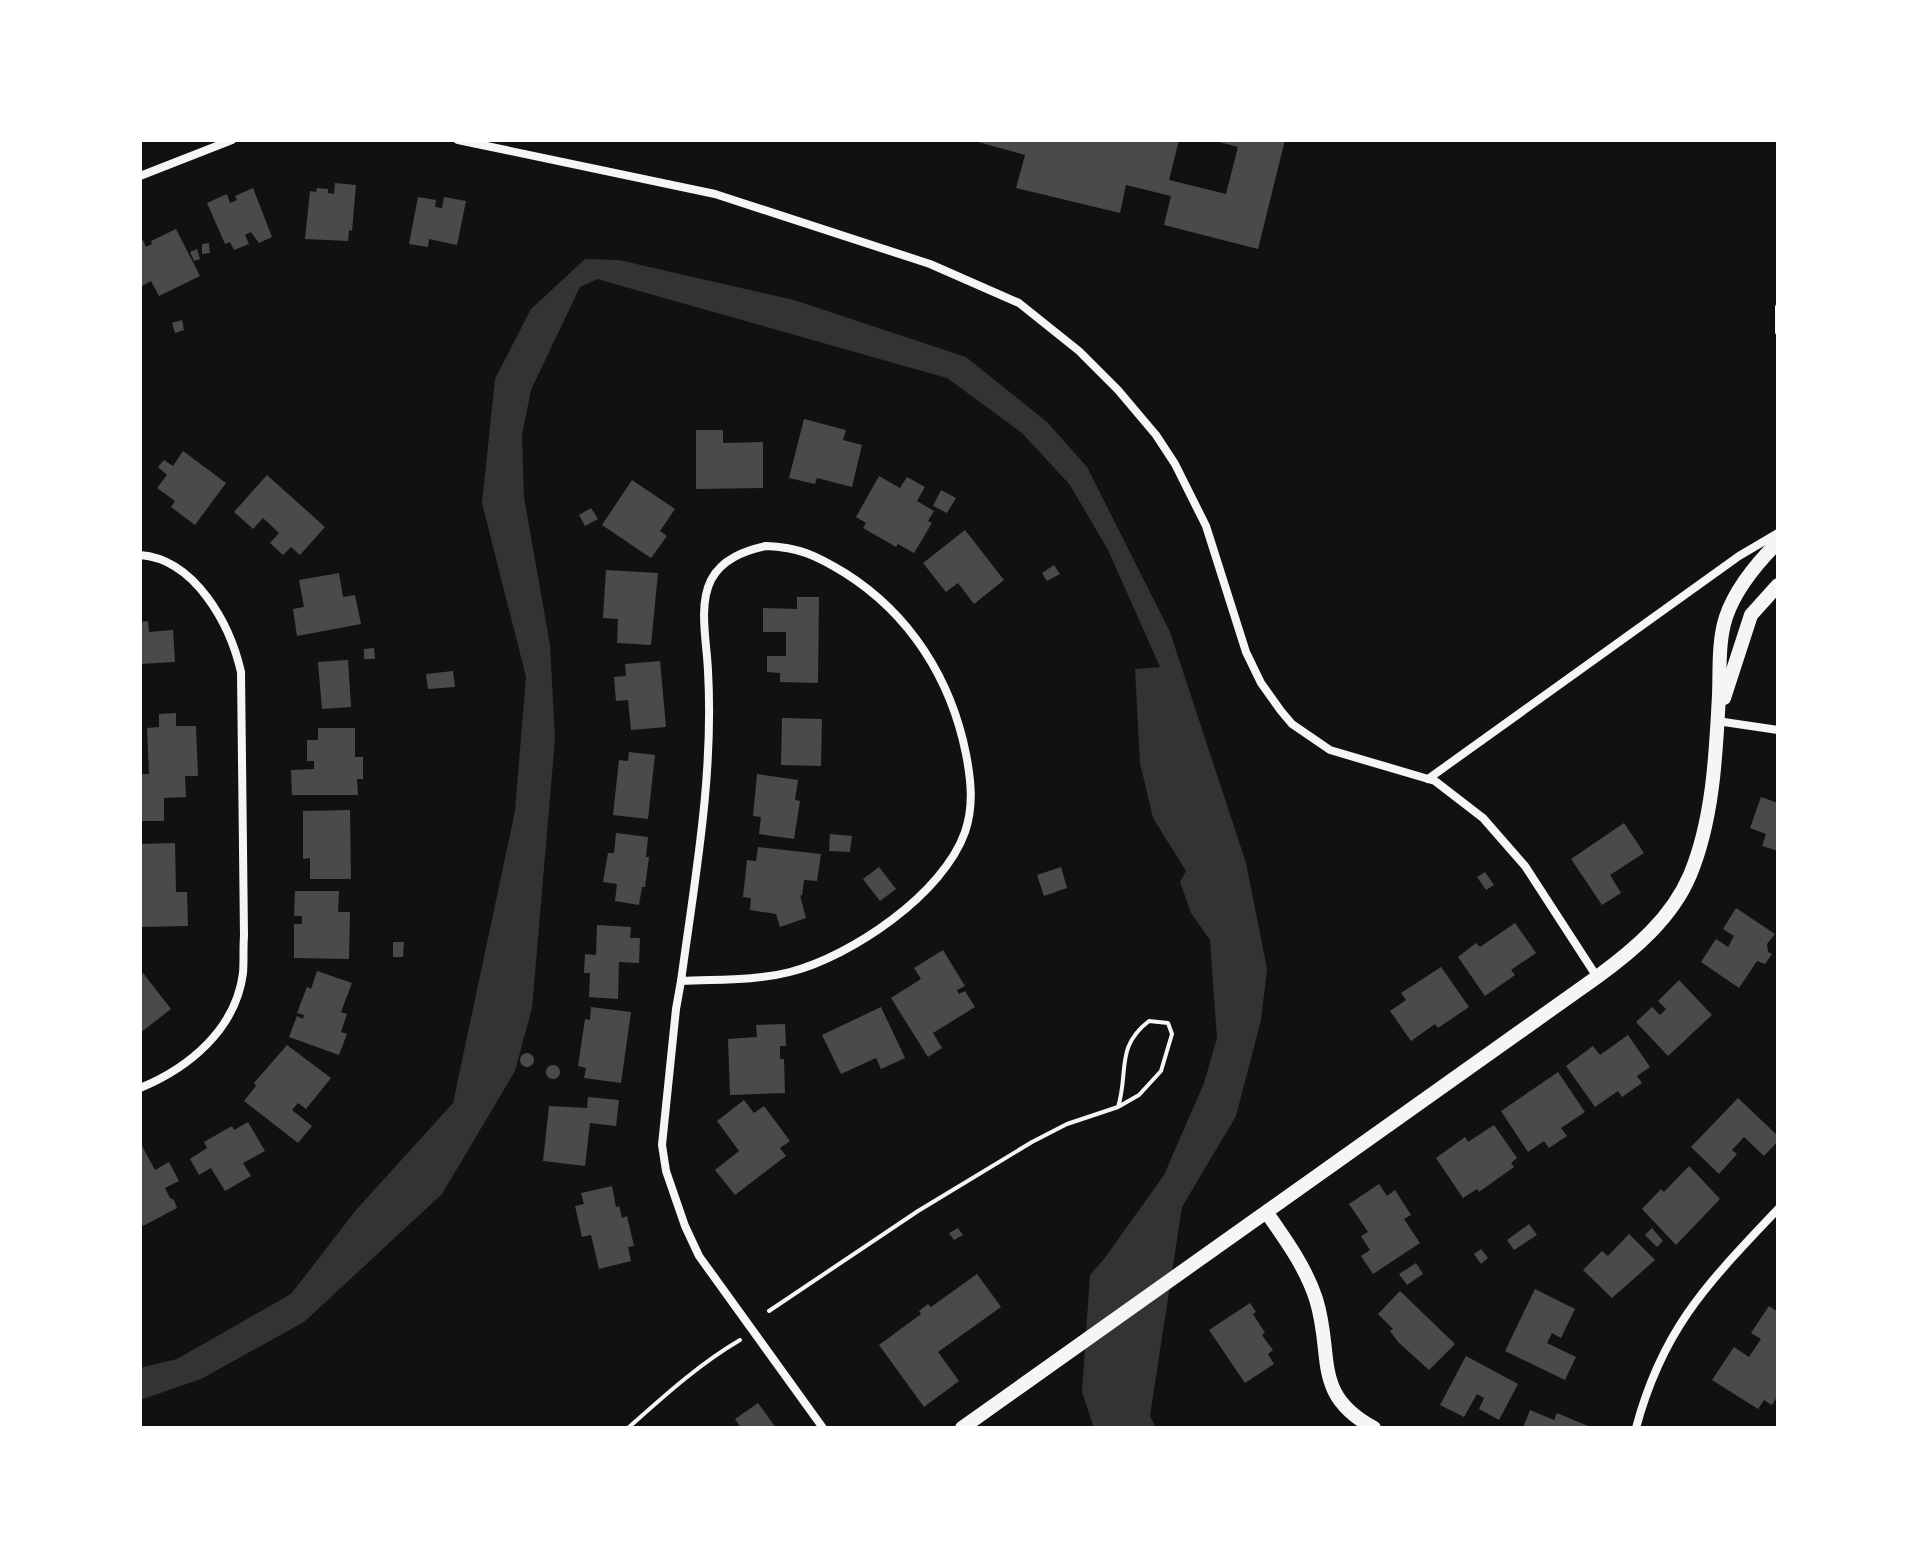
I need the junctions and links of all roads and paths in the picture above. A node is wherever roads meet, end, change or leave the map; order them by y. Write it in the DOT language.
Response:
graph roads {
  1 [pos="232,140"];
  2 [pos="458,140"];
  3 [pos="140,176"];
  4 [pos="1778,307"];
  5 [pos="1778,332"];
  6 [pos="1778,533"];
  7 [pos="1778,542"];
  8 [pos="140,555"];
  9 [pos="1778,585"];
  10 [pos="1717,721"];
  11 [pos="1778,730"];
  12 [pos="1428,779"];
  13 [pos="1597,977"];
  14 [pos="681,981"];
  15 [pos="140,1088"];
  16 [pos="1118,1107"];
  17 [pos="1778,1209"];
  18 [pos="1267,1213"];
  19 [pos="769,1311"];
  20 [pos="740,1340"];
  21 [pos="628,1428"];
  22 [pos="823,1428"];
  23 [pos="962,1428"];
  24 [pos="1374,1428"];
  25 [pos="1636,1428"];
  1 -- 3 [label="street"];
  2 -- 12 [label="street"];
  4 -- 5 [label="lane"];
  6 -- 12 [label="street"];
  7 -- 10 [label="street"];
  8 -- 15 [label="street"];
  9 -- 10 [label="street"];
  10 -- 11 [label="street"];
  10 -- 13 [label="street"];
  12 -- 13 [label="street"];
  13 -- 18 [label="street"];
  14 -- 14 [label="street"];
  14 -- 22 [label="street"];
  16 -- 16 [label="path"];
  16 -- 19 [label="path"];
  17 -- 25 [label="street"];
  18 -- 23 [label="street"];
  18 -- 24 [label="street"];
  20 -- 21 [label="path"];
}
